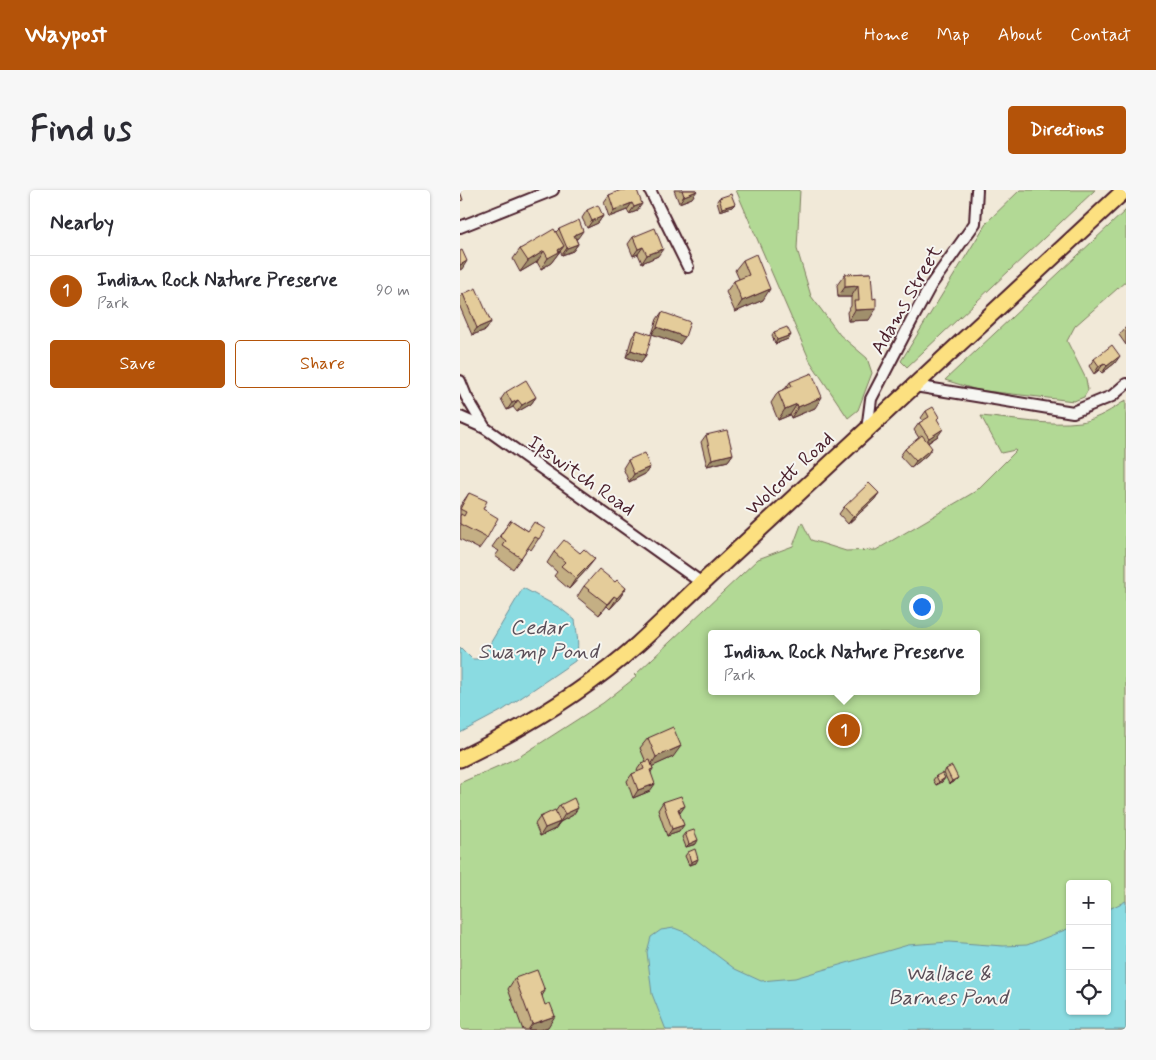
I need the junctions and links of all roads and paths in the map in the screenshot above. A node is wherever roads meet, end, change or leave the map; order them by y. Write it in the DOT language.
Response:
graph roads {
  1 [pos="553,190"];
  2 [pos="650,190"];
  3 [pos="977,190"];
  4 [pos="1125,190"];
  5 [pos="460,226"];
  6 [pos="688,267"];
  7 [pos="460,381"];
  8 [pos="1126,384"];
  9 [pos="915,386"];
  10 [pos="460,417"];
  11 [pos="485,428"];
  12 [pos="867,430"];
  13 [pos="702,583"];
  14 [pos="460,759"];
  1 -- 5 [label="street"];
  2 -- 6 [label="street"];
  3 -- 12 [label="street, Adams Street"];
  4 -- 9 [label="main road, Wolcott Road"];
  7 -- 11 [label="street, Ipswitch Road"];
  8 -- 9 [label="street"];
  9 -- 12 [label="main road, Wolcott Road"];
  10 -- 11 [label="street"];
  11 -- 13 [label="street, Ipswitch Road"];
  12 -- 13 [label="main road, Wolcott Road"];
  13 -- 14 [label="main road, Wolcott Road"];
}
